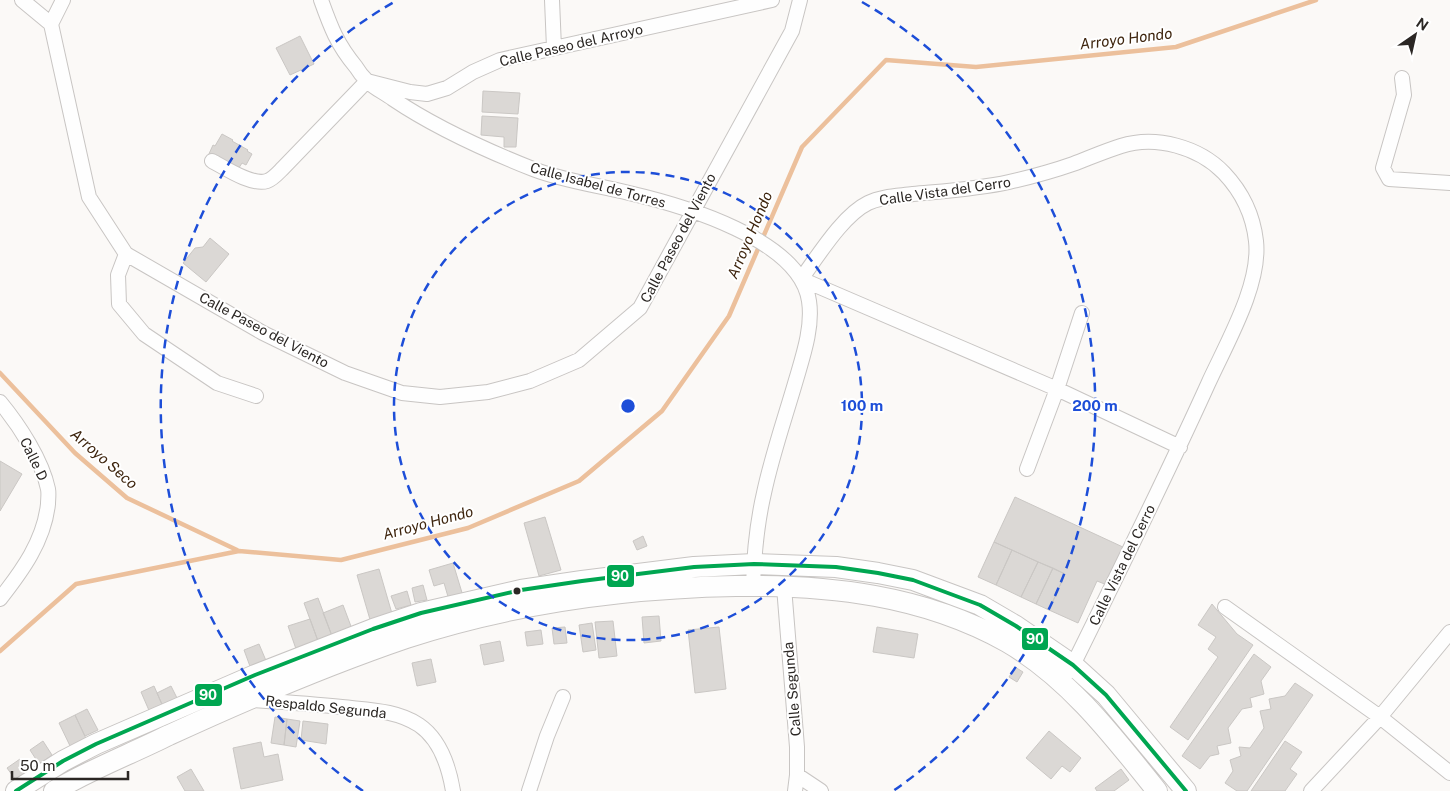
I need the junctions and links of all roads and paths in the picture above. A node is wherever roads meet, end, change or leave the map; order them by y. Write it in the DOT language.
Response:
graph roads {
  1 [pos="22,0"];
  2 [pos="63,0"];
  3 [pos="320,0"];
  4 [pos="552,0"];
  5 [pos="772,0"];
  6 [pos="800,0"];
  7 [pos="51,24"];
  8 [pos="554,48"];
  9 [pos="1402,78"];
  10 [pos="367,81"];
  11 [pos="212,162"];
  12 [pos="1450,183"];
  13 [pos="692,211"];
  14 [pos="126,254"];
  15 [pos="801,279"];
  16 [pos="1082,313"];
  17 [pos="1056,389"];
  18 [pos="256,396"];
  19 [pos="0,402"];
  20 [pos="1180,448"];
  21 [pos="1026,469"];
  22 [pos="754,564"];
  23 [pos="753,586"];
  24 [pos="784,587"];
  25 [pos="0,599"];
  26 [pos="1225,607"];
  27 [pos="1450,632"];
  28 [pos="1073,665"];
  29 [pos="1061,681"];
  30 [pos="563,697"];
  31 [pos="245,699"];
  32 [pos="1380,717"];
  33 [pos="1450,773"];
  34 [pos="797,775"];
  35 [pos="16,791"];
  36 [pos="54,791"];
  37 [pos="453,791"];
  38 [pos="530,791"];
  39 [pos="795,791"];
  40 [pos="821,791"];
  41 [pos="1157,791"];
  42 [pos="1186,791"];
  43 [pos="1311,791"];
  1 -- 7 [label="street"];
  2 -- 7 [label="street"];
  3 -- 10 [label="street, Calle Isabel de Torres"];
  4 -- 8 [label="street"];
  5 -- 8 [label="street, Calle Paseo del Arroyo"];
  6 -- 13 [label="street, Calle Paseo del Viento"];
  7 -- 14 [label="street, Calle Paseo del Viento"];
  8 -- 10 [label="street, Calle Paseo del Arroyo"];
  9 -- 12 [label="street"];
  10 -- 11 [label="street"];
  10 -- 13 [label="street, Calle Isabel de Torres"];
  13 -- 14 [label="street, Calle Paseo del Viento"];
  13 -- 15 [label="street, Calle Isabel de Torres"];
  14 -- 18 [label="street"];
  15 -- 17 [label="street"];
  15 -- 20 [label="street, Calle Vista del Cerro"];
  15 -- 22 [label="street"];
  16 -- 17 [label="street"];
  17 -- 20 [label="street"];
  17 -- 21 [label="street"];
  19 -- 25 [label="street, Calle D"];
  20 -- 28 [label="street, Calle Vista del Cerro"];
  22 -- 23 [label="street"];
  22 -- 28 [label="main road"];
  22 -- 35 [label="main road"];
  23 -- 24 [label="main road"];
  23 -- 31 [label="main road"];
  24 -- 29 [label="main road"];
  24 -- 34 [label="street, Calle Segunda"];
  26 -- 32 [label="street"];
  27 -- 32 [label="street"];
  28 -- 29 [label="street, Calle Vista del Cerro"];
  28 -- 42 [label="main road"];
  29 -- 41 [label="main road"];
  30 -- 38 [label="street"];
  31 -- 36 [label="main road"];
  31 -- 37 [label="street, Respaldo Segunda"];
  32 -- 33 [label="street"];
  32 -- 43 [label="street"];
  34 -- 39 [label="street, Calle Segunda"];
  34 -- 40 [label="street"];
}
